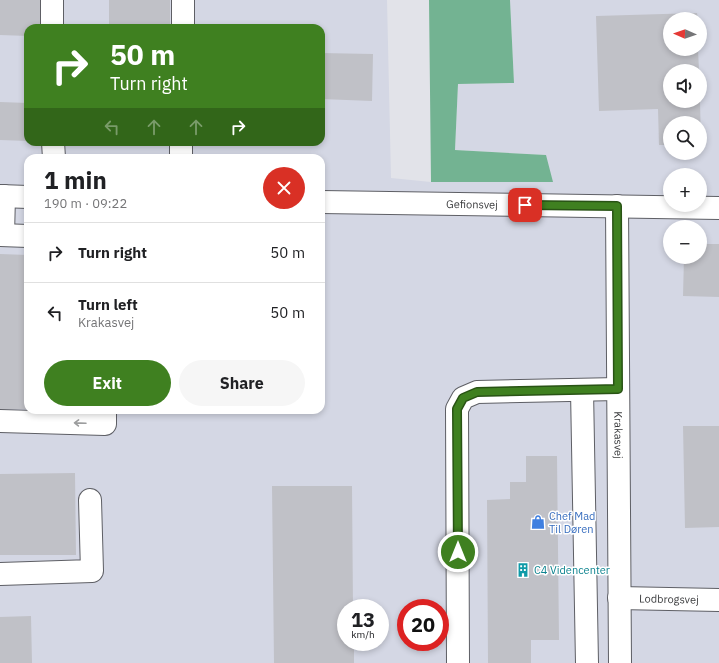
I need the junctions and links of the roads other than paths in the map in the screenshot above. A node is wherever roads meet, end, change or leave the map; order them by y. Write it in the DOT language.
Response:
graph roads {
  1 [pos="52,0"];
  2 [pos="183,0"];
  3 [pos="52,24"];
  4 [pos="183,24"];
  5 [pos="2,196"];
  6 [pos="24,197"];
  7 [pos="325,202"];
  8 [pos="617,206"];
  9 [pos="719,208"];
  10 [pos="1,235"];
  11 [pos="24,236"];
  12 [pos="618,389"];
  13 [pos="582,390"];
  14 [pos="105,414"];
  15 [pos="0,421"];
  16 [pos="90,500"];
  17 [pos="0,574"];
  18 [pos="619,598"];
  19 [pos="719,600"];
  20 [pos="458,663"];
  21 [pos="587,663"];
  22 [pos="620,663"];
  1 -- 3 [label="street"];
  2 -- 4 [label="street"];
  5 -- 6 [label="street"];
  5 -- 10 [label="street"];
  7 -- 8 [label="street, Gefionsvej"];
  8 -- 9 [label="street, Gefionsvej"];
  8 -- 12 [label="street, Krakasvej"];
  10 -- 11 [label="street"];
  12 -- 13 [label="street"];
  12 -- 18 [label="street, Krakasvej"];
  13 -- 20 [label="street"];
  13 -- 21 [label="street"];
  14 -- 15 [label="street, one-way"];
  16 -- 17 [label="street"];
  18 -- 19 [label="street, Lodbrogsvej"];
  18 -- 22 [label="street, Krakasvej"];
}
